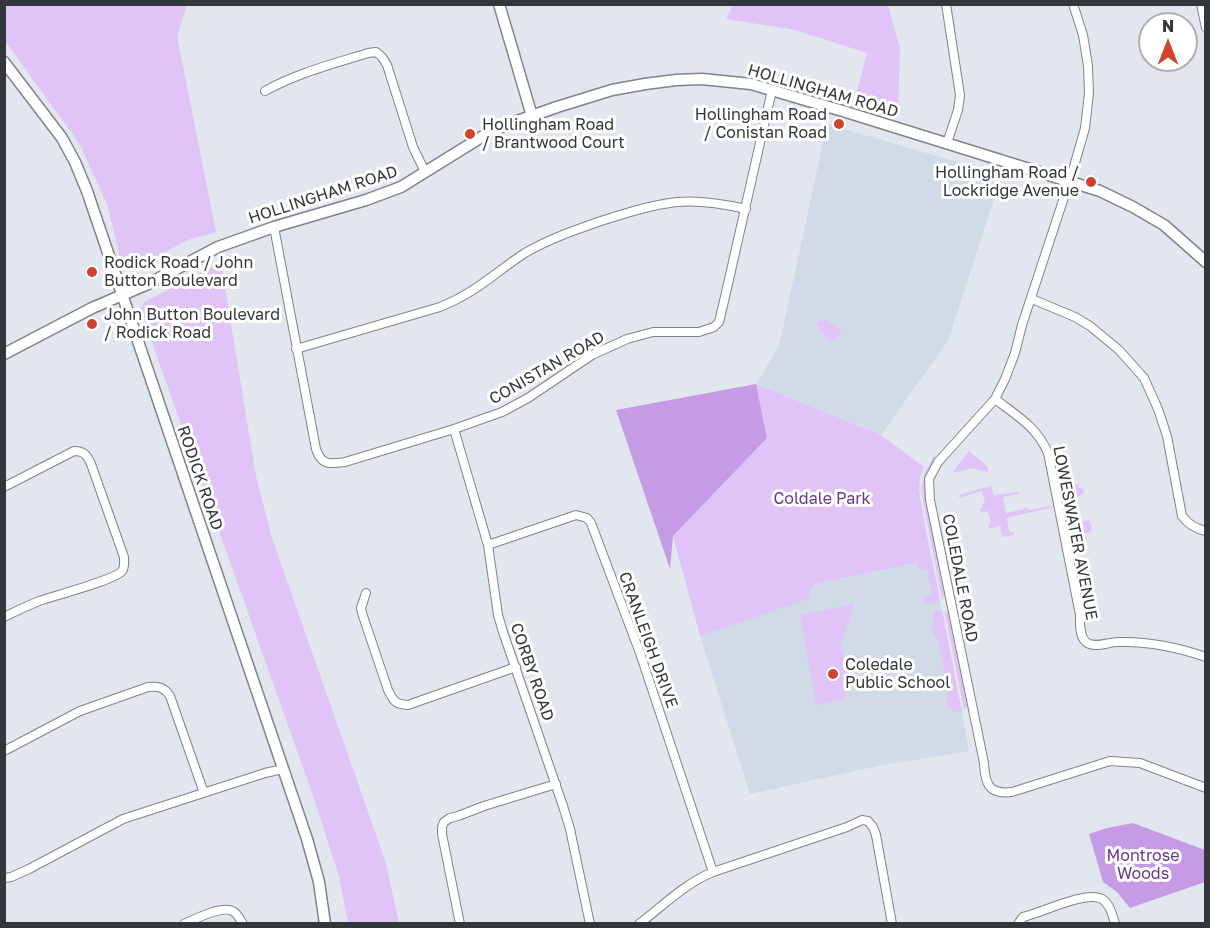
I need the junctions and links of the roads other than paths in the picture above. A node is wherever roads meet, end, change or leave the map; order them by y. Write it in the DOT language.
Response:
graph roads {
  1 [pos="499,4"];
  2 [pos="946,4"];
  3 [pos="1073,4"];
  4 [pos="1201,4"];
  5 [pos="1206,28"];
  6 [pos="4,62"];
  7 [pos="772,90"];
  8 [pos="265,91"];
  9 [pos="532,116"];
  10 [pos="947,143"];
  11 [pos="424,172"];
  12 [pos="1070,182"];
  13 [pos="746,209"];
  14 [pos="274,227"];
  15 [pos="1206,262"];
  16 [pos="122,295"];
  17 [pos="1032,299"];
  18 [pos="296,349"];
  19 [pos="4,354"];
  20 [pos="995,399"];
  21 [pos="454,429"];
  22 [pos="4,487"];
  23 [pos="1206,531"];
  24 [pos="488,544"];
  25 [pos="366,593"];
  26 [pos="4,617"];
  27 [pos="1206,657"];
  28 [pos="516,667"];
  29 [pos="4,751"];
  30 [pos="283,769"];
  31 [pos="556,784"];
  32 [pos="1206,788"];
  33 [pos="204,793"];
  34 [pos="713,872"];
  35 [pos="4,878"];
  36 [pos="184,924"];
  37 [pos="243,924"];
  38 [pos="325,924"];
  39 [pos="460,924"];
  40 [pos="590,924"];
  41 [pos="639,924"];
  42 [pos="892,924"];
  43 [pos="1018,924"];
  44 [pos="1115,924"];
  1 -- 9 [label="street"];
  2 -- 10 [label="street"];
  3 -- 12 [label="street, COLEDALE ROAD"];
  4 -- 5 [label="street"];
  6 -- 16 [label="street, RODICK ROAD"];
  7 -- 9 [label="street, HOLLINGHAM ROAD"];
  7 -- 10 [label="street, HOLLINGHAM ROAD"];
  7 -- 13 [label="street, CONISTAN ROAD"];
  8 -- 11 [label="street"];
  9 -- 11 [label="street, HOLLINGHAM ROAD"];
  10 -- 12 [label="street, HOLLINGHAM ROAD"];
  11 -- 14 [label="street, HOLLINGHAM ROAD"];
  12 -- 15 [label="street, HOLLINGHAM ROAD"];
  12 -- 17 [label="street, COLEDALE ROAD"];
  13 -- 18 [label="street"];
  13 -- 21 [label="street, CONISTAN ROAD"];
  14 -- 16 [label="street, HOLLINGHAM ROAD"];
  14 -- 18 [label="street, CONISTAN ROAD"];
  16 -- 19 [label="street, HOLLINGHAM ROAD"];
  16 -- 30 [label="street, RODICK ROAD"];
  17 -- 20 [label="street, COLEDALE ROAD"];
  17 -- 23 [label="street"];
  18 -- 21 [label="street, CONISTAN ROAD"];
  20 -- 27 [label="street, LOWESWATER AVENUE"];
  20 -- 32 [label="street, COLEDALE ROAD"];
  21 -- 24 [label="street, CORBY ROAD"];
  22 -- 26 [label="street"];
  24 -- 28 [label="street, CORBY ROAD"];
  24 -- 34 [label="street, CRANLEIGH DRIVE"];
  25 -- 28 [label="street"];
  28 -- 31 [label="street, CORBY ROAD"];
  29 -- 33 [label="street"];
  30 -- 33 [label="street"];
  30 -- 38 [label="street, RODICK ROAD"];
  31 -- 39 [label="street"];
  31 -- 40 [label="street, CORBY ROAD"];
  33 -- 35 [label="street"];
  34 -- 41 [label="street"];
  34 -- 42 [label="street"];
  36 -- 37 [label="street"];
  43 -- 44 [label="street"];
}
